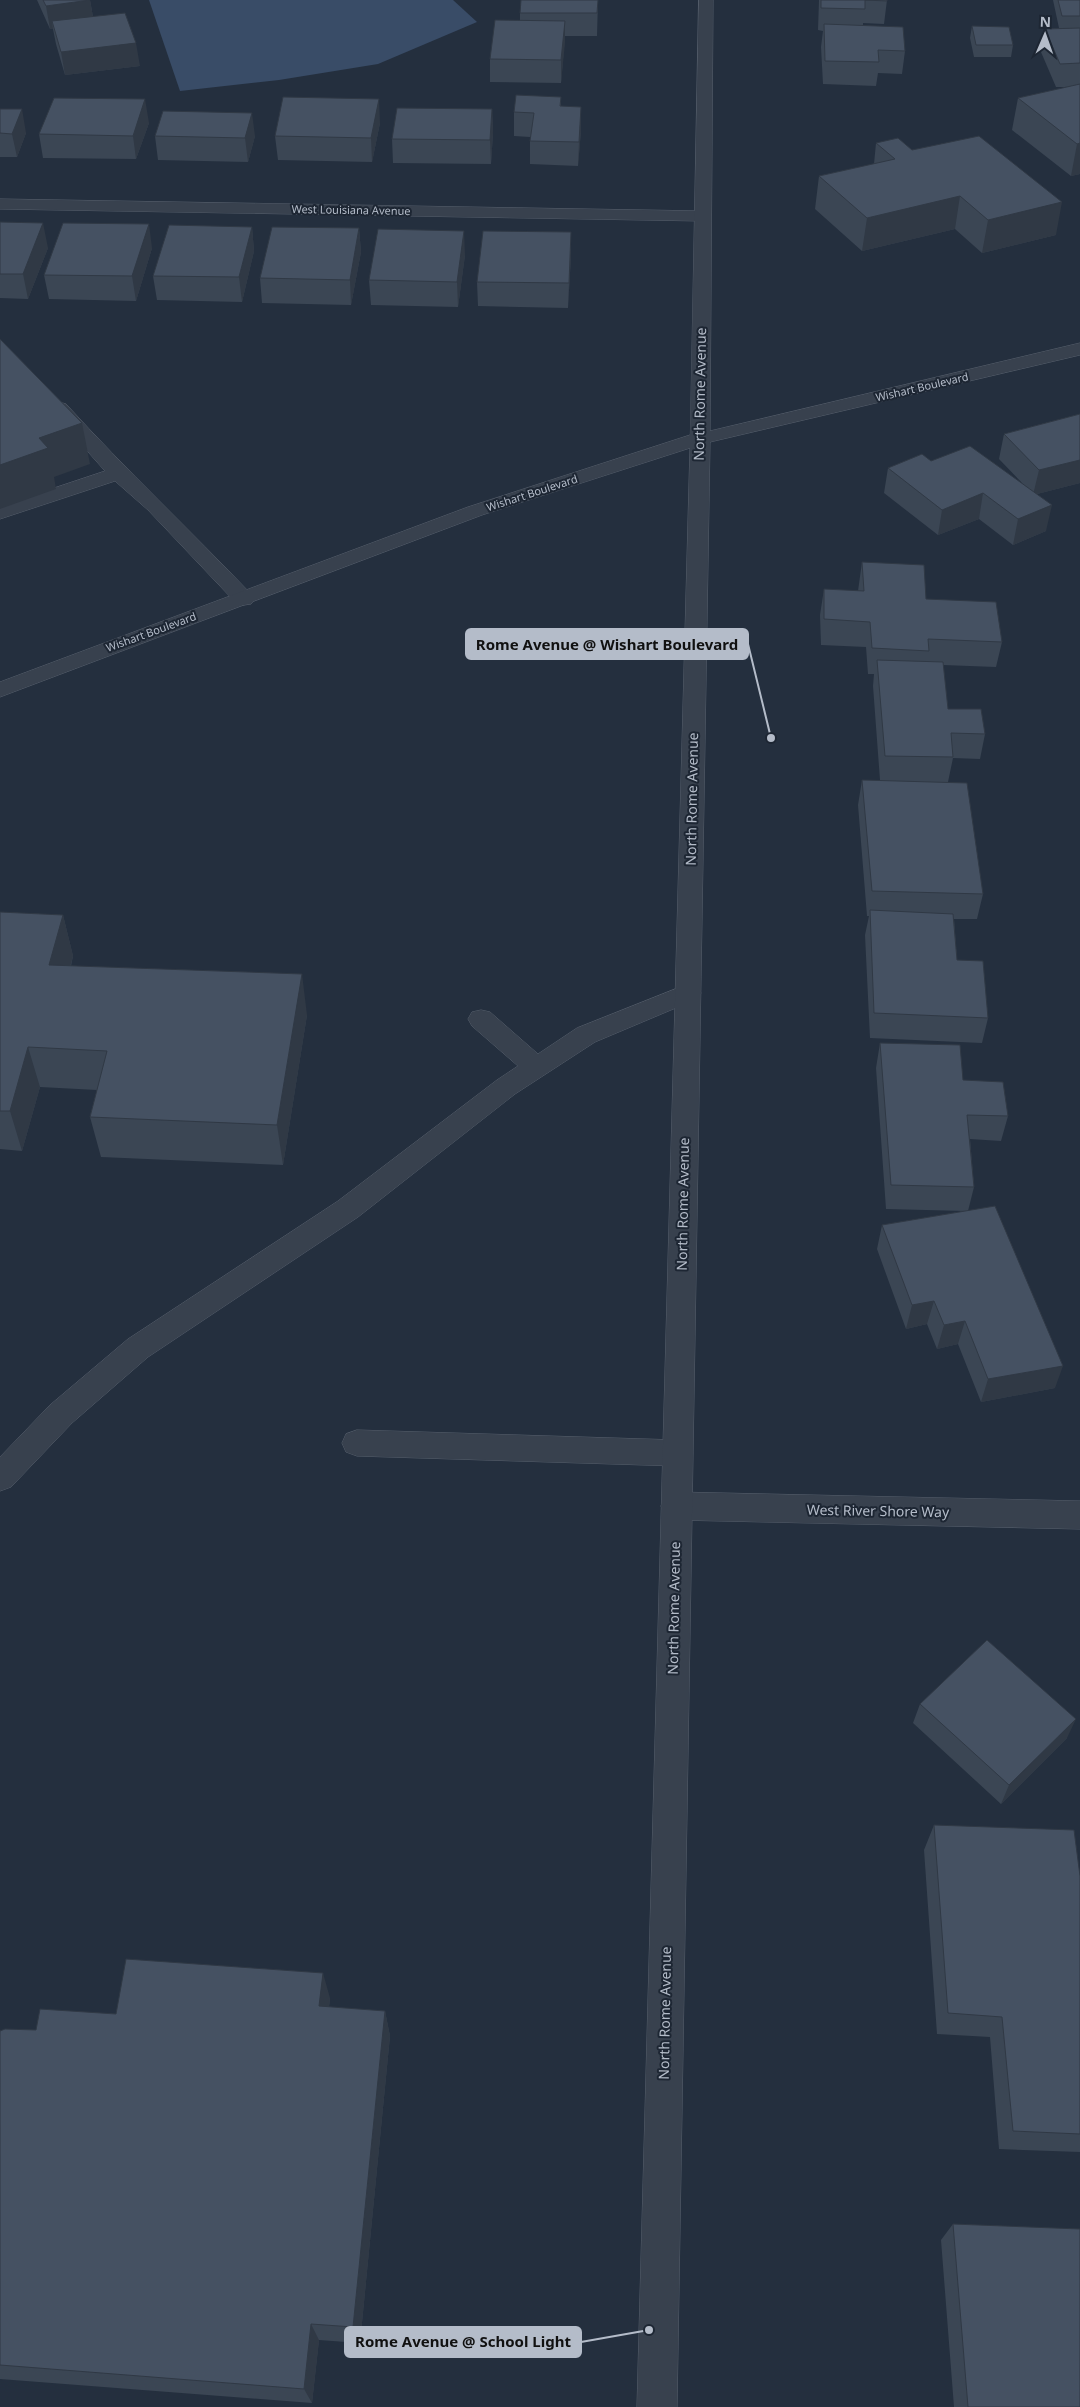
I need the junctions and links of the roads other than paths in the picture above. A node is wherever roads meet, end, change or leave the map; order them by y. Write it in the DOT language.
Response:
graph roads {
  1 [pos="706,0"];
  2 [pos="0,204"];
  3 [pos="702,216"];
  4 [pos="1080,350"];
  5 [pos="46,395"];
  6 [pos="699,439"];
  7 [pos="118,473"];
  8 [pos="0,513"];
  9 [pos="244,599"];
  10 [pos="0,690"];
  11 [pos="688,993"];
  12 [pos="481,1019"];
  13 [pos="536,1067"];
  14 [pos="357,1443"];
  15 [pos="678,1453"];
  16 [pos="0,1478"];
  17 [pos="676,1506"];
  18 [pos="1080,1515"];
  19 [pos="657,2407"];
  1 -- 3 [label="street, North Rome Avenue"];
  2 -- 3 [label="street, West Louisiana Avenue"];
  3 -- 6 [label="street, North Rome Avenue"];
  4 -- 6 [label="street, Wishart Boulevard"];
  5 -- 7 [label="street"];
  6 -- 9 [label="street, Wishart Boulevard"];
  6 -- 11 [label="street, North Rome Avenue"];
  7 -- 8 [label="street"];
  7 -- 9 [label="street"];
  9 -- 10 [label="street, Wishart Boulevard"];
  11 -- 13 [label="street"];
  11 -- 15 [label="street, North Rome Avenue"];
  12 -- 13 [label="street"];
  13 -- 16 [label="street"];
  14 -- 15 [label="street"];
  15 -- 17 [label="street, North Rome Avenue"];
  17 -- 18 [label="street, West River Shore Way"];
  17 -- 19 [label="street, North Rome Avenue"];
}
